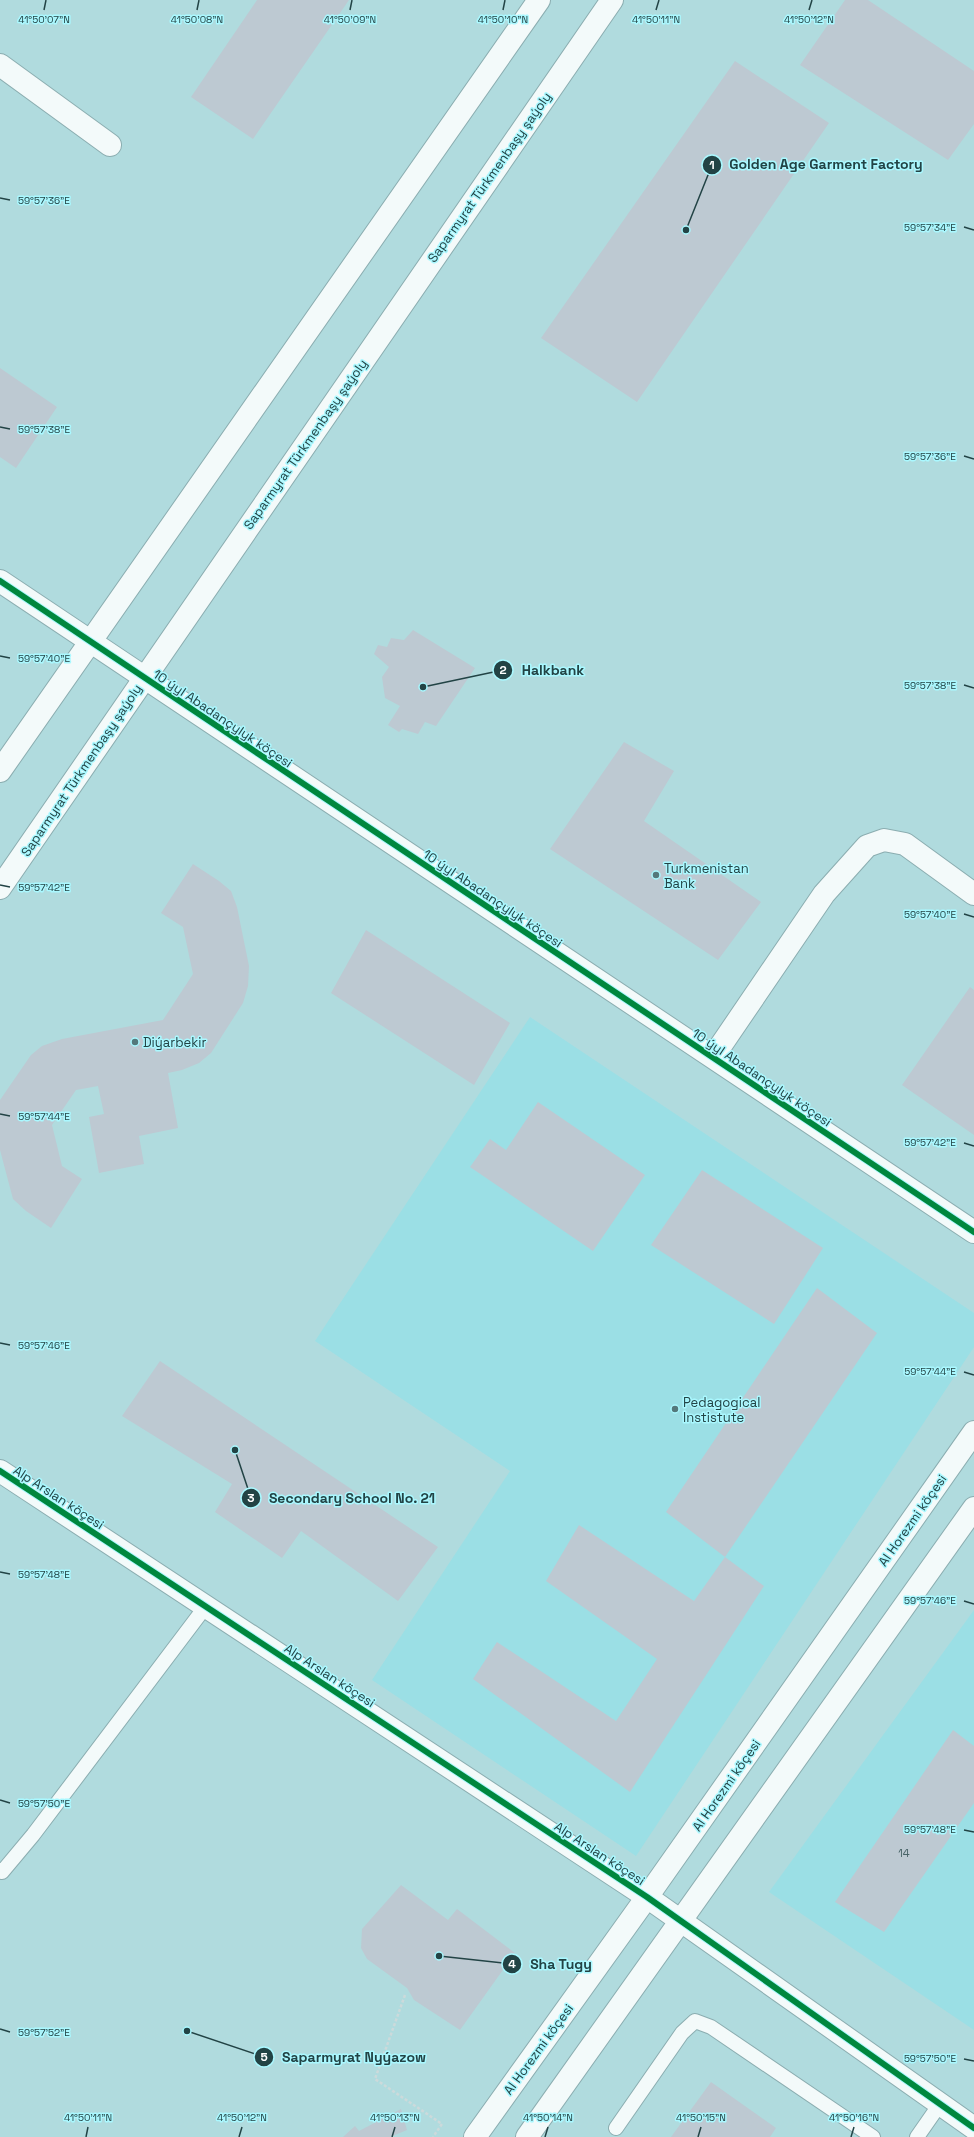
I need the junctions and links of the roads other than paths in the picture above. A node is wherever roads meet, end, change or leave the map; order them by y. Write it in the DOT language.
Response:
graph roads {
  1 [pos="539,0"];
  2 [pos="612,0"];
  3 [pos="0,65"];
  4 [pos="110,145"];
  5 [pos="0,581"];
  6 [pos="90,642"];
  7 [pos="144,678"];
  8 [pos="0,771"];
  9 [pos="0,888"];
  10 [pos="974,894"];
  11 [pos="713,1057"];
  12 [pos="974,1232"];
  13 [pos="974,1432"];
  14 [pos="0,1471"];
  15 [pos="974,1508"];
  16 [pos="206,1606"];
  17 [pos="1,1872"];
  18 [pos="647,1897"];
  19 [pos="682,1921"];
  20 [pos="940,2104"];
  21 [pos="616,2128"];
  22 [pos="974,2128"];
  23 [pos="475,2137"];
  24 [pos="528,2137"];
  25 [pos="873,2137"];
  26 [pos="917,2137"];
  1 -- 6 [label="street"];
  2 -- 7 [label="street, Saparmyrat Türkmenbaşy şaýoly"];
  3 -- 4 [label="street"];
  5 -- 6 [label="street, 10 ýyl Abadançylyk köçesi"];
  6 -- 7 [label="street, 10 ýyl Abadançylyk köçesi"];
  6 -- 8 [label="street"];
  7 -- 9 [label="street, Saparmyrat Türkmenbaşy şaýoly"];
  7 -- 11 [label="street, 10 ýyl Abadançylyk köçesi"];
  10 -- 11 [label="street"];
  11 -- 12 [label="street, 10 ýyl Abadançylyk köçesi"];
  13 -- 18 [label="street, Al Horezmi köçesi"];
  14 -- 16 [label="street, Alp Arslan köçesi"];
  15 -- 19 [label="street"];
  16 -- 17 [label="lane"];
  16 -- 18 [label="street, Alp Arslan köçesi"];
  18 -- 19 [label="street, Alp Arslan köçesi"];
  18 -- 23 [label="street, Al Horezmi köçesi"];
  19 -- 20 [label="street, Alp Arslan köçesi"];
  19 -- 24 [label="street"];
  20 -- 22 [label="street, Alp Arslan köçesi"];
  20 -- 26 [label="lane"];
  21 -- 25 [label="lane"];
}
